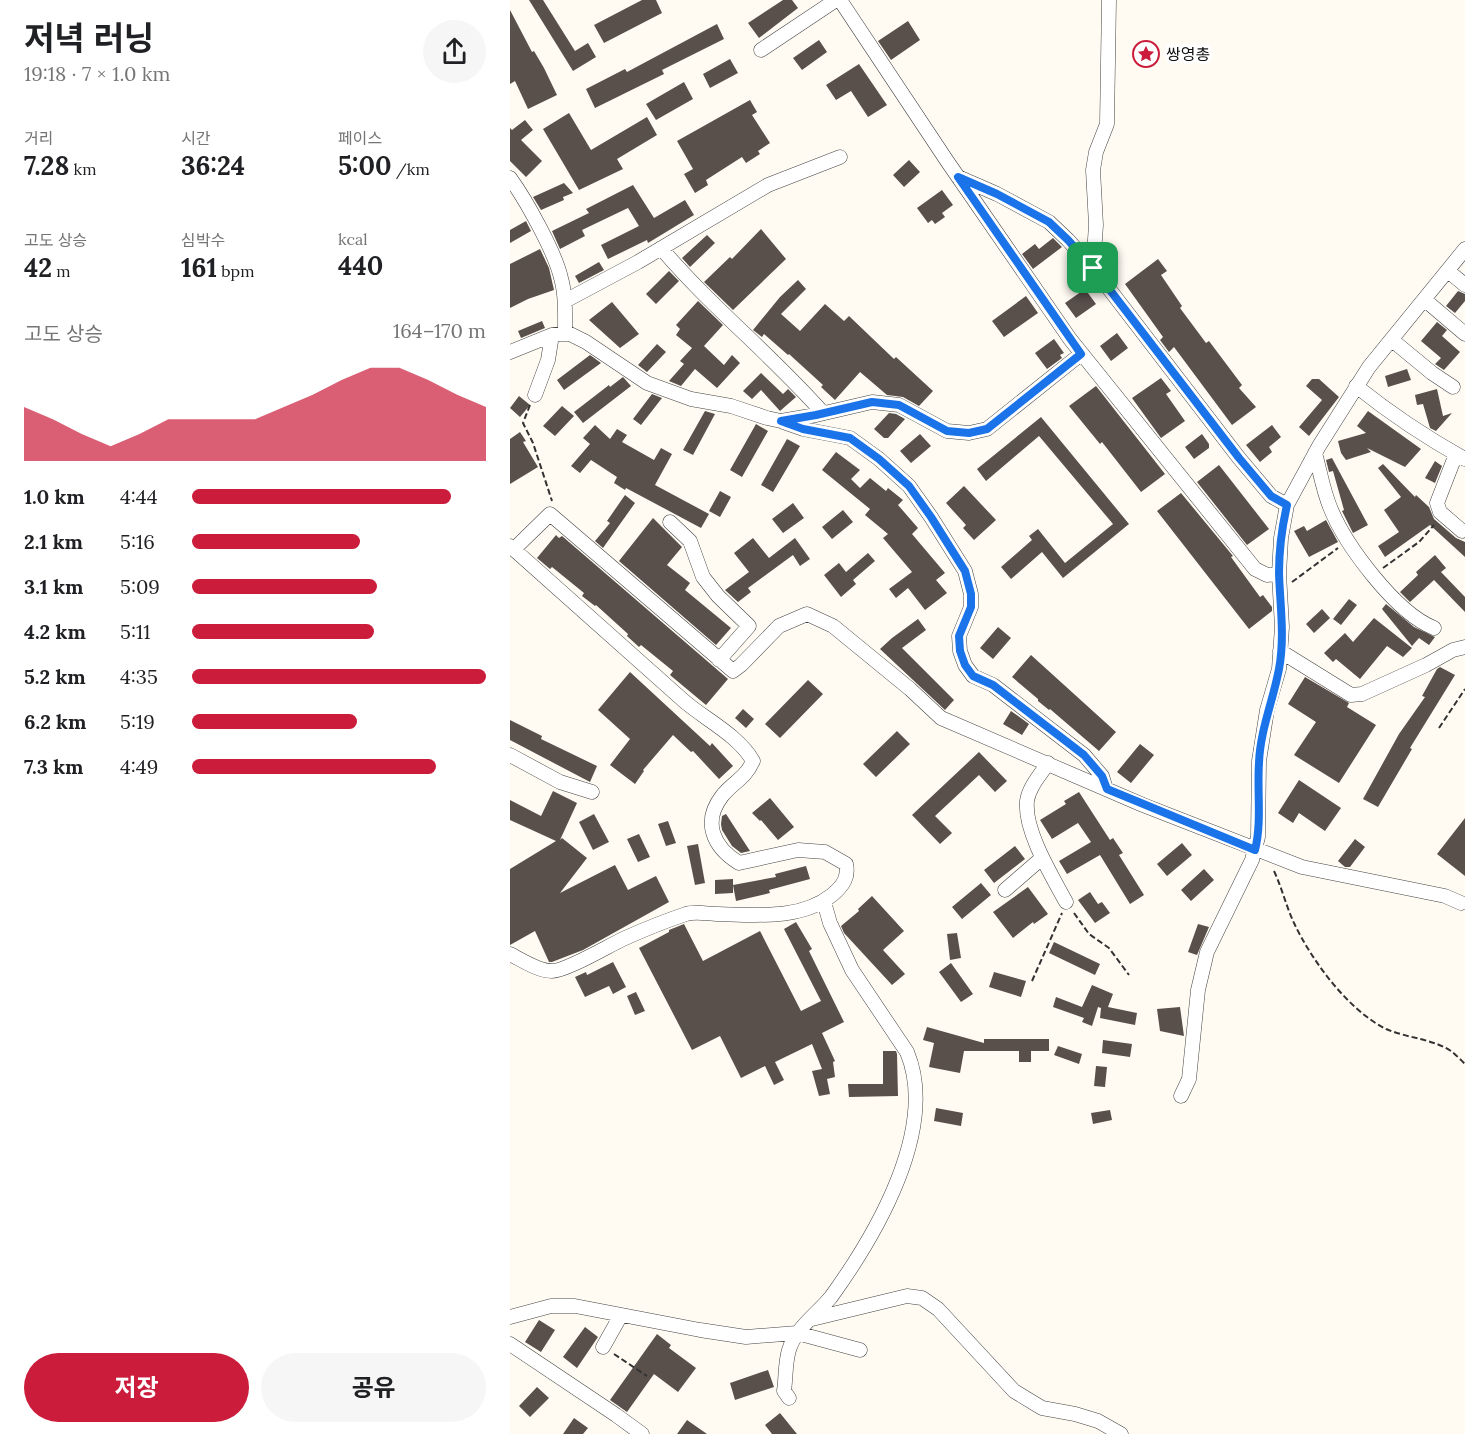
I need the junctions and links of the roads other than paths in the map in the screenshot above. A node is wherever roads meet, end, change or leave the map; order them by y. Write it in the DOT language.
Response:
graph roads {
  1 [pos="838,0"];
  2 [pos="1109,0"];
  3 [pos="761,50"];
  4 [pos="840,157"];
  5 [pos="958,177"];
  6 [pos="510,178"];
  7 [pos="661,248"];
  8 [pos="1465,249"];
  9 [pos="1093,268"];
  10 [pos="1448,271"];
  11 [pos="1465,285"];
  12 [pos="1425,300"];
  13 [pos="565,301"];
  14 [pos="559,334"];
  15 [pos="1465,334"];
  16 [pos="1392,340"];
  17 [pos="510,352"];
  18 [pos="1081,354"];
  19 [pos="1356,386"];
  20 [pos="1453,387"];
  21 [pos="535,395"];
  22 [pos="823,413"];
  23 [pos="781,421"];
  24 [pos="1315,453"];
  25 [pos="1461,457"];
  26 [pos="1287,505"];
  27 [pos="670,522"];
  28 [pos="1462,531"];
  29 [pos="512,547"];
  30 [pos="1279,574"];
  31 [pos="1434,628"];
  32 [pos="1465,647"];
  33 [pos="1280,651"];
  34 [pos="719,660"];
  35 [pos="510,755"];
  36 [pos="1047,764"];
  37 [pos="1107,789"];
  38 [pos="592,792"];
  39 [pos="1260,852"];
  40 [pos="1042,858"];
  41 [pos="1005,890"];
  42 [pos="824,902"];
  43 [pos="1066,902"];
  44 [pos="1461,903"];
  45 [pos="510,954"];
  46 [pos="1181,1096"];
  47 [pos="621,1315"];
  48 [pos="510,1317"];
  49 [pos="812,1319"];
  50 [pos="797,1334"];
  51 [pos="510,1344"];
  52 [pos="603,1347"];
  53 [pos="860,1350"];
  54 [pos="789,1398"];
  55 [pos="642,1434"];
  56 [pos="1121,1434"];
  1 -- 3 [label="street"];
  1 -- 5 [label="street"];
  2 -- 9 [label="street"];
  4 -- 7 [label="street"];
  5 -- 9 [label="street"];
  5 -- 18 [label="street"];
  6 -- 13 [label="street"];
  7 -- 13 [label="street"];
  7 -- 22 [label="street"];
  8 -- 10 [label="street"];
  9 -- 26 [label="street"];
  10 -- 11 [label="street"];
  10 -- 12 [label="street"];
  12 -- 15 [label="street"];
  12 -- 16 [label="street"];
  13 -- 14 [label="street"];
  14 -- 17 [label="street"];
  14 -- 21 [label="street"];
  14 -- 23 [label="street"];
  16 -- 19 [label="street"];
  16 -- 20 [label="street"];
  18 -- 22 [label="street"];
  18 -- 30 [label="street"];
  19 -- 24 [label="street"];
  19 -- 25 [label="street"];
  22 -- 23 [label="street"];
  23 -- 37 [label="street"];
  24 -- 26 [label="street"];
  24 -- 31 [label="street"];
  25 -- 28 [label="street"];
  26 -- 30 [label="street"];
  27 -- 34 [label="street"];
  29 -- 34 [label="street"];
  29 -- 42 [label="street"];
  30 -- 33 [label="street"];
  32 -- 33 [label="street"];
  33 -- 39 [label="street"];
  34 -- 36 [label="street"];
  35 -- 38 [label="street"];
  36 -- 37 [label="street"];
  36 -- 40 [label="street"];
  37 -- 39 [label="street"];
  39 -- 44 [label="street"];
  39 -- 46 [label="street"];
  40 -- 41 [label="street"];
  40 -- 43 [label="street"];
  42 -- 45 [label="street"];
  42 -- 49 [label="street"];
  47 -- 48 [label="street"];
  47 -- 50 [label="street"];
  47 -- 52 [label="street"];
  49 -- 50 [label="street"];
  49 -- 56 [label="street"];
  50 -- 53 [label="street"];
  50 -- 54 [label="street"];
  51 -- 55 [label="street"];
}
